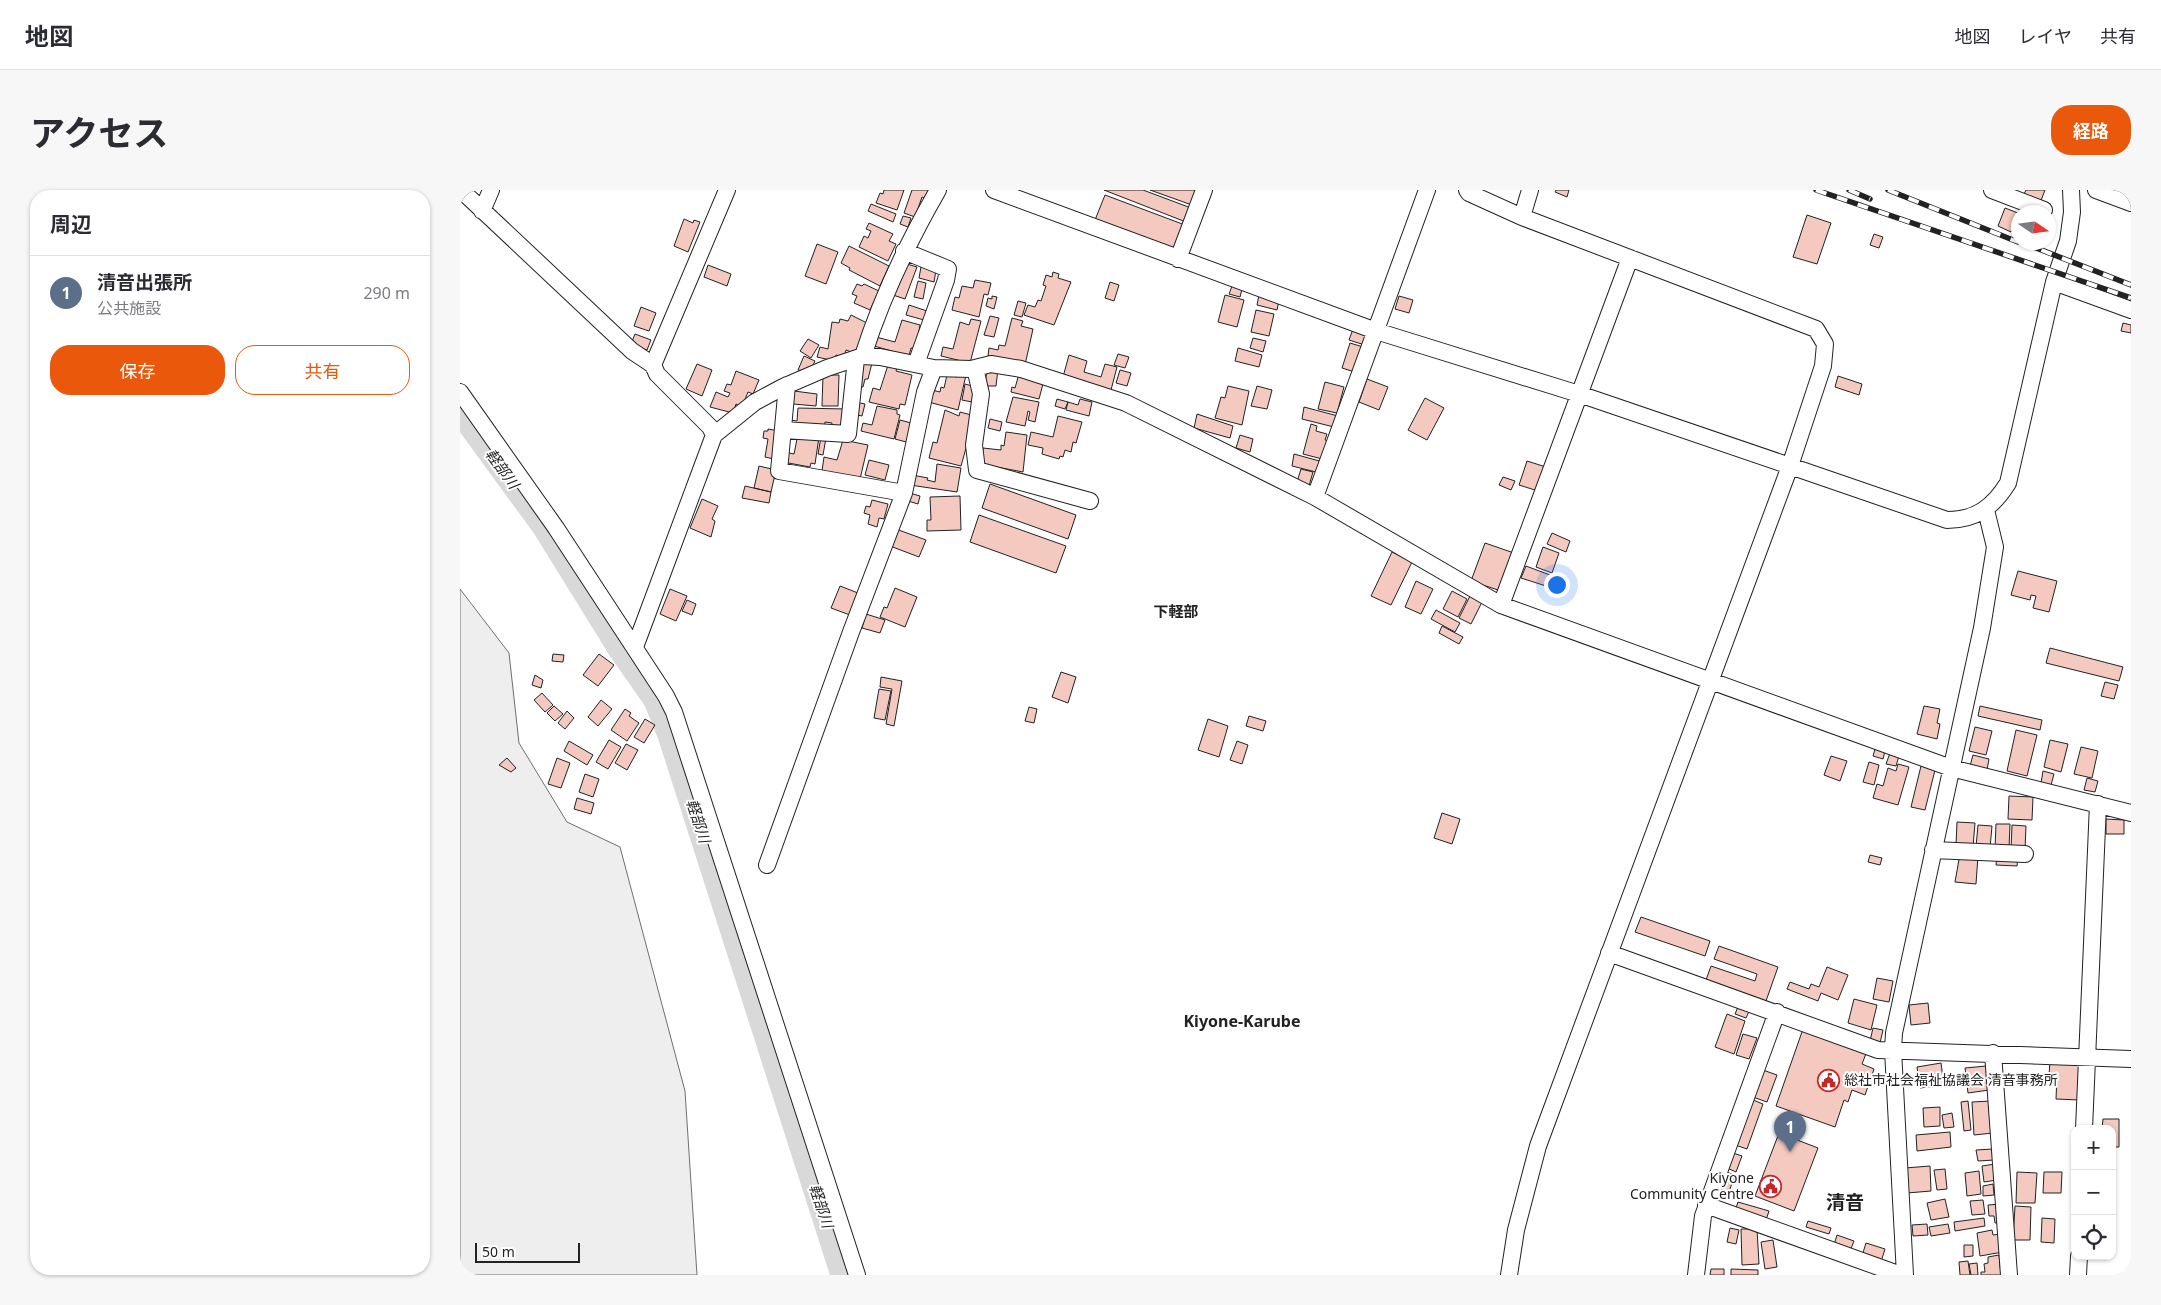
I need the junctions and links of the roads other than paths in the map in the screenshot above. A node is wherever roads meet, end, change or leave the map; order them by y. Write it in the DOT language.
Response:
graph roads {
  1 [pos="461,190"];
  2 [pos="491,190"];
  3 [pos="727,190"];
  4 [pos="938,190"];
  5 [pos="994,190"];
  6 [pos="1204,190"];
  7 [pos="1427,190"];
  8 [pos="1467,190"];
  9 [pos="1530,190"];
  10 [pos="1992,190"];
  11 [pos="2071,190"];
  12 [pos="2096,190"];
  13 [pos="2131,204"];
  14 [pos="2031,205"];
  15 [pos="482,211"];
  16 [pos="1522,217"];
  17 [pos="904,251"];
  18 [pos="1630,258"];
  19 [pos="1178,259"];
  20 [pos="2054,282"];
  21 [pos="2131,310"];
  22 [pos="1376,331"];
  23 [pos="860,357"];
  24 [pos="916,364"];
  25 [pos="653,365"];
  26 [pos="934,368"];
  27 [pos="975,368"];
  28 [pos="787,385"];
  29 [pos="460,392"];
  30 [pos="1579,394"];
  31 [pos="783,430"];
  32 [pos="714,435"];
  33 [pos="1790,466"];
  34 [pos="904,492"];
  35 [pos="1315,497"];
  36 [pos="1090,501"];
  37 [pos="1986,510"];
  38 [pos="1501,605"];
  39 [pos="635,648"];
  40 [pos="1709,680"];
  41 [pos="1951,768"];
  42 [pos="2098,804"];
  43 [pos="2131,813"];
  44 [pos="1933,850"];
  45 [pos="2025,854"];
  46 [pos="767,865"];
  47 [pos="1609,953"];
  48 [pos="1776,1012"];
  49 [pos="1893,1050"];
  50 [pos="1993,1054"];
  51 [pos="2087,1057"];
  52 [pos="2131,1059"];
  53 [pos="2084,1125"];
  54 [pos="1706,1205"];
  55 [pos="2079,1260"];
  56 [pos="857,1275"];
  57 [pos="1509,1275"];
  58 [pos="1696,1275"];
  59 [pos="1901,1275"];
  60 [pos="1905,1275"];
  61 [pos="2009,1275"];
  62 [pos="2078,1275"];
  1 -- 15 [label="street"];
  2 -- 15 [label="street"];
  3 -- 25 [label="street"];
  4 -- 17 [label="street"];
  5 -- 19 [label="street"];
  6 -- 19 [label="street"];
  7 -- 22 [label="street"];
  8 -- 16 [label="street"];
  9 -- 16 [label="street"];
  10 -- 14 [label="street"];
  11 -- 20 [label="street"];
  12 -- 13 [label="street"];
  15 -- 25 [label="street"];
  16 -- 18 [label="street"];
  17 -- 23 [label="street"];
  17 -- 24 [label="street"];
  18 -- 30 [label="street"];
  18 -- 33 [label="street"];
  19 -- 22 [label="street"];
  20 -- 21 [label="street"];
  20 -- 37 [label="street"];
  22 -- 30 [label="street"];
  22 -- 35 [label="street"];
  23 -- 24 [label="street"];
  23 -- 28 [label="street"];
  23 -- 31 [label="street"];
  24 -- 26 [label="street"];
  25 -- 32 [label="street"];
  26 -- 27 [label="street"];
  26 -- 34 [label="street"];
  27 -- 35 [label="street"];
  27 -- 36 [label="street"];
  28 -- 31 [label="street"];
  28 -- 32 [label="street"];
  29 -- 39 [label="street"];
  30 -- 33 [label="street"];
  30 -- 38 [label="street"];
  31 -- 34 [label="street"];
  32 -- 39 [label="street"];
  33 -- 37 [label="street"];
  33 -- 40 [label="street"];
  34 -- 46 [label="street"];
  35 -- 38 [label="street"];
  37 -- 41 [label="street"];
  38 -- 40 [label="street"];
  39 -- 56 [label="street"];
  40 -- 41 [label="street"];
  40 -- 47 [label="street"];
  41 -- 42 [label="street"];
  41 -- 44 [label="street"];
  42 -- 43 [label="street"];
  42 -- 51 [label="street"];
  44 -- 45 [label="street"];
  44 -- 49 [label="street"];
  47 -- 48 [label="street"];
  47 -- 57 [label="street"];
  48 -- 49 [label="street"];
  48 -- 54 [label="street"];
  49 -- 50 [label="street"];
  49 -- 60 [label="street"];
  50 -- 51 [label="street"];
  50 -- 61 [label="street"];
  51 -- 52 [label="street"];
  51 -- 53 [label="street"];
  54 -- 58 [label="street"];
  54 -- 59 [label="street"];
  55 -- 62 [label="street"];
}
